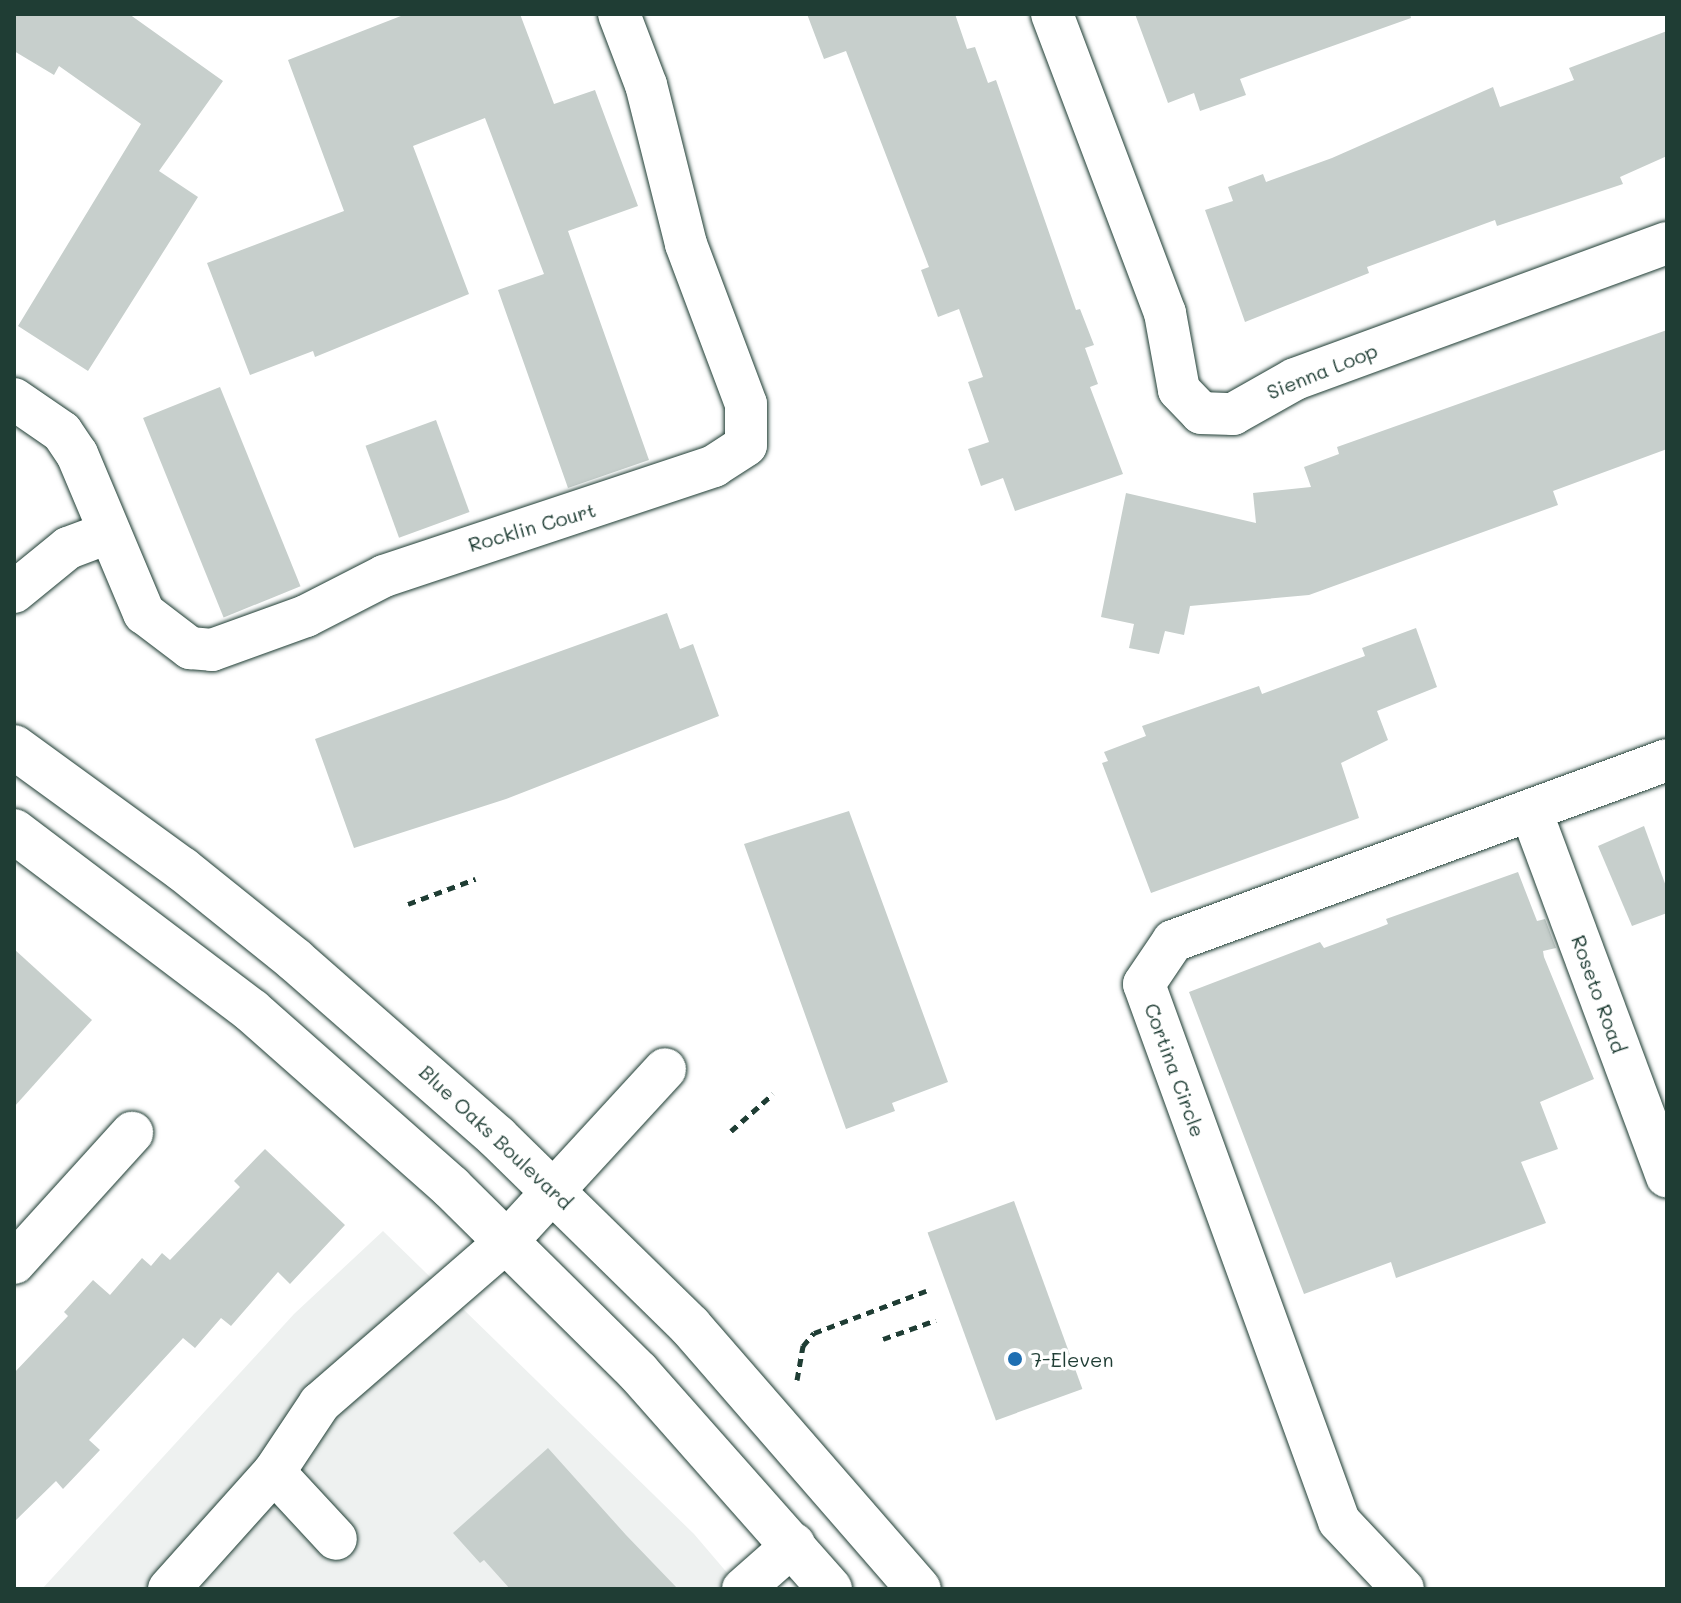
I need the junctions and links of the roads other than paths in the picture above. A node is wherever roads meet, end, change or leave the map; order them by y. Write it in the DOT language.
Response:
graph roads {
  1 [pos="619,14"];
  2 [pos="1052,14"];
  3 [pos="1667,243"];
  4 [pos="14,399"];
  5 [pos="108,533"];
  6 [pos="14,592"];
  7 [pos="14,747"];
  8 [pos="1667,760"];
  9 [pos="1531,811"];
  10 [pos="14,831"];
  11 [pos="665,1069"];
  12 [pos="132,1133"];
  13 [pos="1667,1177"];
  14 [pos="555,1191"];
  15 [pos="508,1240"];
  16 [pos="14,1263"];
  17 [pos="274,1472"];
  18 [pos="336,1539"];
  19 [pos="794,1544"];
  20 [pos="822,1586"];
  21 [pos="169,1589"];
  22 [pos="743,1589"];
  23 [pos="919,1589"];
  24 [pos="1403,1589"];
  1 -- 5 [label="street, Rocklin Court"];
  2 -- 3 [label="street, Sienna Loop"];
  4 -- 5 [label="street, Rocklin Court"];
  5 -- 6 [label="street"];
  7 -- 14 [label="main road, Blue Oaks Boulevard"];
  8 -- 9 [label="street, Cortina Circle"];
  9 -- 13 [label="street, Roseto Road"];
  9 -- 24 [label="street, Cortina Circle"];
  10 -- 15 [label="main road"];
  11 -- 14 [label="street"];
  12 -- 16 [label="street"];
  14 -- 15 [label="street"];
  14 -- 23 [label="main road, Blue Oaks Boulevard"];
  15 -- 17 [label="street"];
  15 -- 19 [label="main road"];
  17 -- 18 [label="street"];
  17 -- 21 [label="street"];
  19 -- 20 [label="main road"];
  19 -- 22 [label="street"];
}
